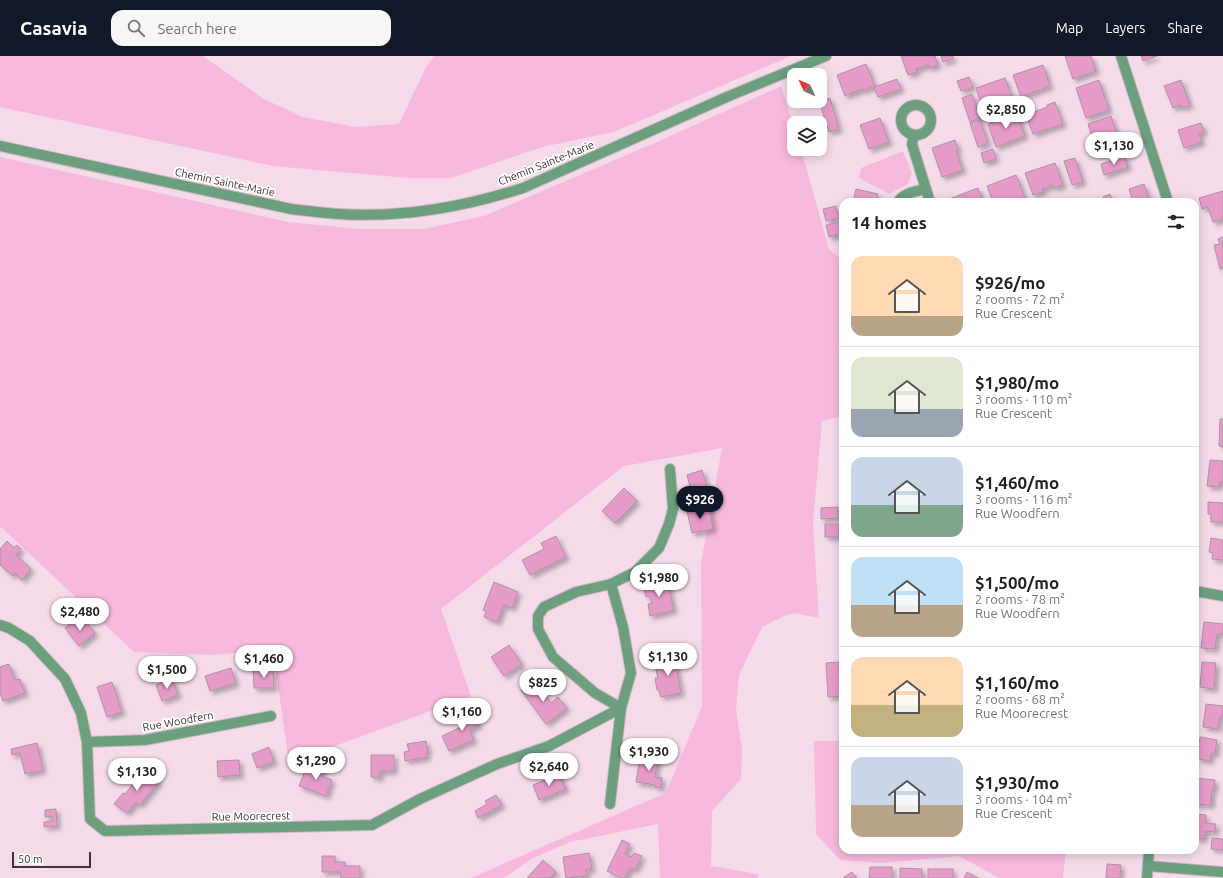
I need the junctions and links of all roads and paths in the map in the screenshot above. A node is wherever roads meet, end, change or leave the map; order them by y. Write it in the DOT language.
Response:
graph roads {
  1 [pos="826,56"];
  2 [pos="1121,56"];
  3 [pos="914,135"];
  4 [pos="0,146"];
  5 [pos="926,189"];
  6 [pos="901,198"];
  7 [pos="929,198"];
  8 [pos="1167,198"];
  9 [pos="670,469"];
  10 [pos="611,584"];
  11 [pos="1199,591"];
  12 [pos="1223,596"];
  13 [pos="0,625"];
  14 [pos="621,708"];
  15 [pos="271,716"];
  16 [pos="88,742"];
  17 [pos="610,804"];
  18 [pos="1149,854"];
  19 [pos="1148,866"];
  20 [pos="1223,872"];
  21 [pos="1147,878"];
  1 -- 4 [label="street, Chemin Sainte-Marie"];
  2 -- 8 [label="street"];
  3 -- 5 [label="street"];
  5 -- 6 [label="street"];
  5 -- 7 [label="street"];
  9 -- 10 [label="street"];
  10 -- 14 [label="street"];
  10 -- 14 [label="street"];
  11 -- 12 [label="street"];
  13 -- 16 [label="street, Rue Moorecrest"];
  14 -- 16 [label="street, Rue Moorecrest"];
  14 -- 17 [label="street"];
  15 -- 16 [label="street, Rue Woodfern"];
  18 -- 19 [label="street"];
  19 -- 20 [label="street"];
  19 -- 21 [label="street"];
}
